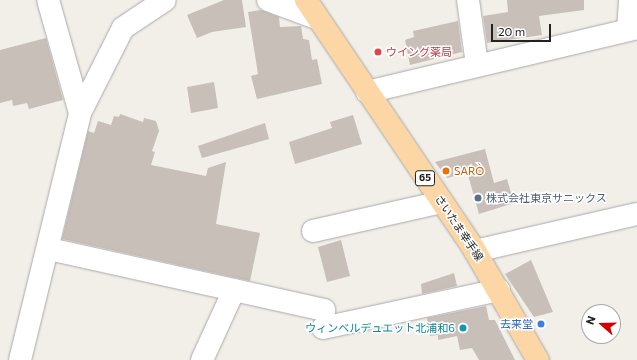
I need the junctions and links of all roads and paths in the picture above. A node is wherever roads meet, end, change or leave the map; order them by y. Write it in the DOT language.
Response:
graph roads {
  1 [pos="48,0"];
  2 [pos="165,0"];
  3 [pos="268,0"];
  4 [pos="468,0"];
  5 [pos="630,0"];
  6 [pos="311,9"];
  7 [pos="633,29"];
  8 [pos="478,65"];
  9 [pos="367,92"];
  10 [pos="80,113"];
  11 [pos="442,202"];
  12 [pos="637,214"];
  13 [pos="313,231"];
  14 [pos="49,249"];
  15 [pos="475,251"];
  16 [pos="234,290"];
  17 [pos="499,290"];
  18 [pos="20,360"];
  19 [pos="202,360"];
  20 [pos="538,360"];
  1 -- 10 [label="street"];
  2 -- 10 [label="street"];
  3 -- 6 [label="street"];
  4 -- 8 [label="street"];
  5 -- 7 [label="street"];
  6 -- 9 [label="main road, さいたま幸手線 / 65"];
  7 -- 8 [label="street"];
  8 -- 9 [label="street"];
  9 -- 11 [label="main road, さいたま幸手線 / 65"];
  10 -- 14 [label="street"];
  11 -- 13 [label="street"];
  11 -- 15 [label="main road, さいたま幸手線 / 65"];
  12 -- 15 [label="street"];
  14 -- 16 [label="street"];
  14 -- 18 [label="street"];
  15 -- 17 [label="main road, さいたま幸手線 / 65"];
  16 -- 17 [label="street"];
  16 -- 19 [label="street"];
  17 -- 20 [label="main road, さいたま幸手線 / 65"];
}
